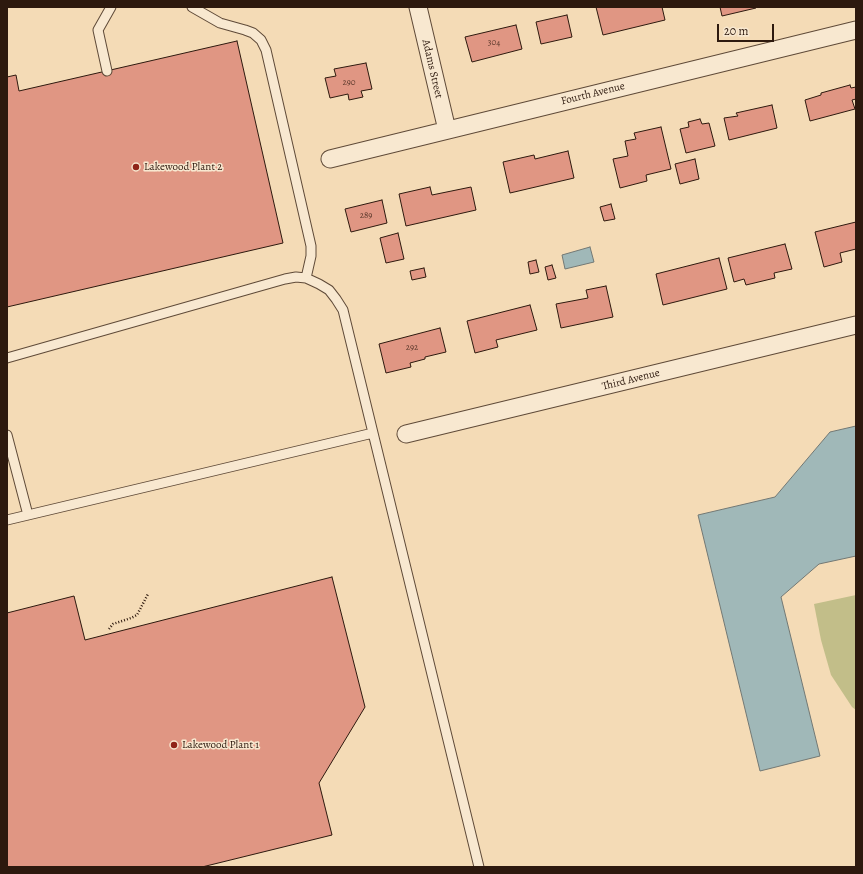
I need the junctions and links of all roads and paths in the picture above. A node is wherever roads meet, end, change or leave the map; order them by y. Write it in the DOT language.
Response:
graph roads {
  1 [pos="111,7"];
  2 [pos="192,7"];
  3 [pos="418,7"];
  4 [pos="856,30"];
  5 [pos="108,71"];
  6 [pos="446,130"];
  7 [pos="330,159"];
  8 [pos="306,278"];
  9 [pos="856,325"];
  10 [pos="7,358"];
  11 [pos="373,432"];
  12 [pos="406,434"];
  13 [pos="7,435"];
  14 [pos="28,515"];
  15 [pos="7,520"];
  16 [pos="148,594"];
  17 [pos="109,629"];
  18 [pos="479,867"];
  1 -- 5 [label="lane"];
  2 -- 8 [label="lane"];
  3 -- 6 [label="street, Adams Street"];
  4 -- 6 [label="street, Fourth Avenue"];
  6 -- 7 [label="street, Fourth Avenue"];
  8 -- 10 [label="lane"];
  8 -- 11 [label="lane"];
  9 -- 12 [label="street, Third Avenue"];
  11 -- 14 [label="lane"];
  11 -- 18 [label="lane"];
  13 -- 14 [label="lane"];
  14 -- 15 [label="lane"];
  16 -- 17 [label="path"];
}
